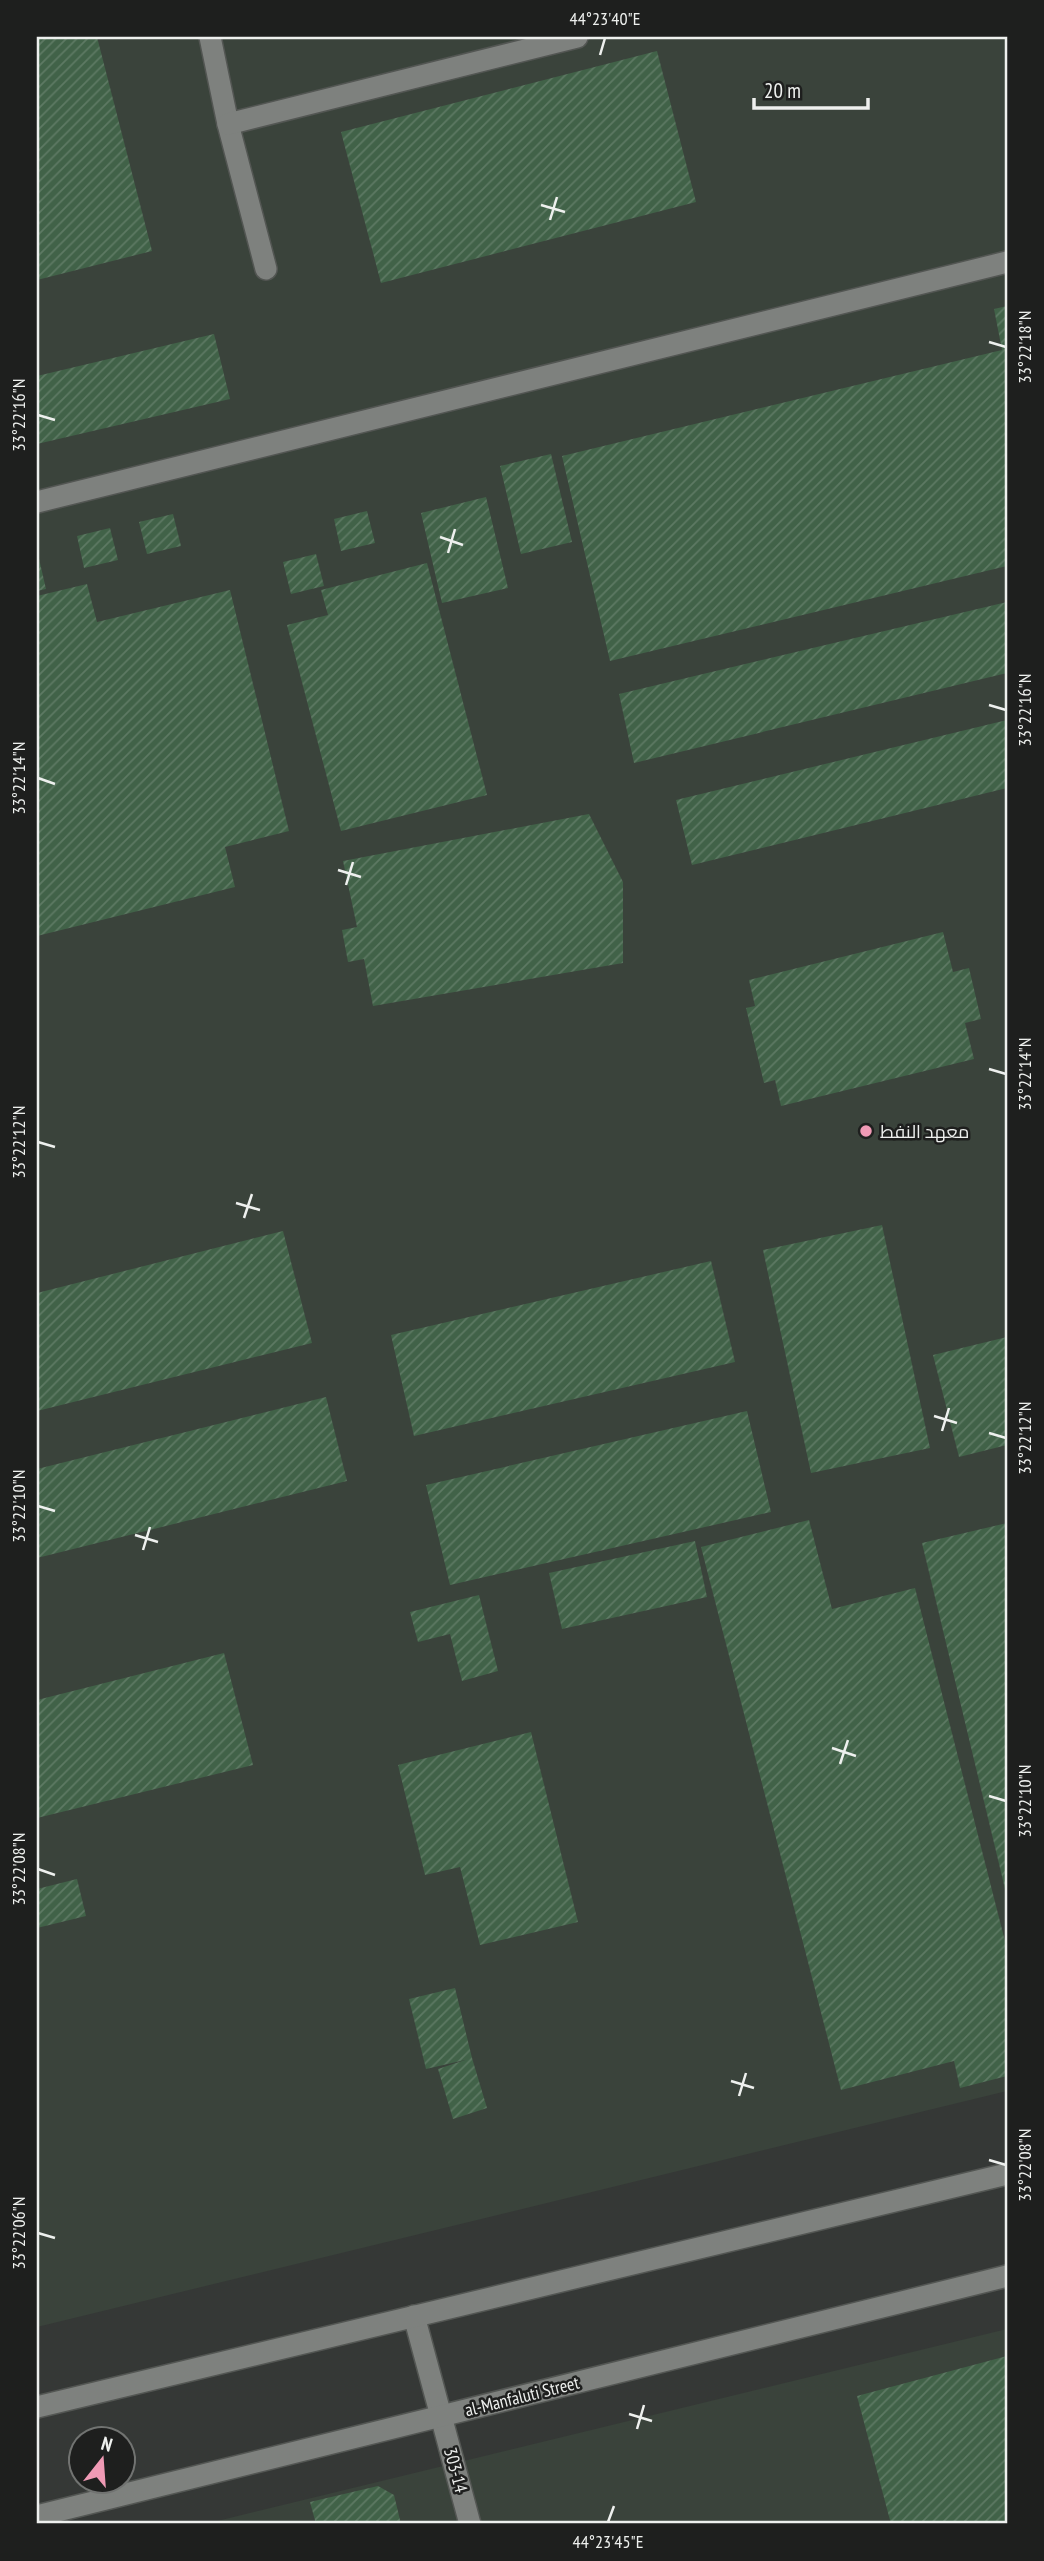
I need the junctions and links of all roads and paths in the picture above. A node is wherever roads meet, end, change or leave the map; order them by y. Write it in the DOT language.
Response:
graph roads {
  1 [pos="210,37"];
  2 [pos="577,37"];
  3 [pos="228,124"];
  4 [pos="1007,262"];
  5 [pos="266,269"];
  6 [pos="37,502"];
  7 [pos="1007,2174"];
  8 [pos="1007,2276"];
  9 [pos="414,2316"];
  10 [pos="37,2407"];
  11 [pos="442,2416"];
  12 [pos="37,2516"];
  13 [pos="470,2524"];
  1 -- 3 [label="street"];
  2 -- 3 [label="street"];
  3 -- 5 [label="street"];
  4 -- 6 [label="street"];
  7 -- 9 [label="street"];
  8 -- 11 [label="street, al-Manfaluti Street"];
  9 -- 10 [label="street"];
  9 -- 11 [label="street, 303-14"];
  11 -- 12 [label="street, al-Manfaluti Street"];
  11 -- 13 [label="street, 303-14"];
}
